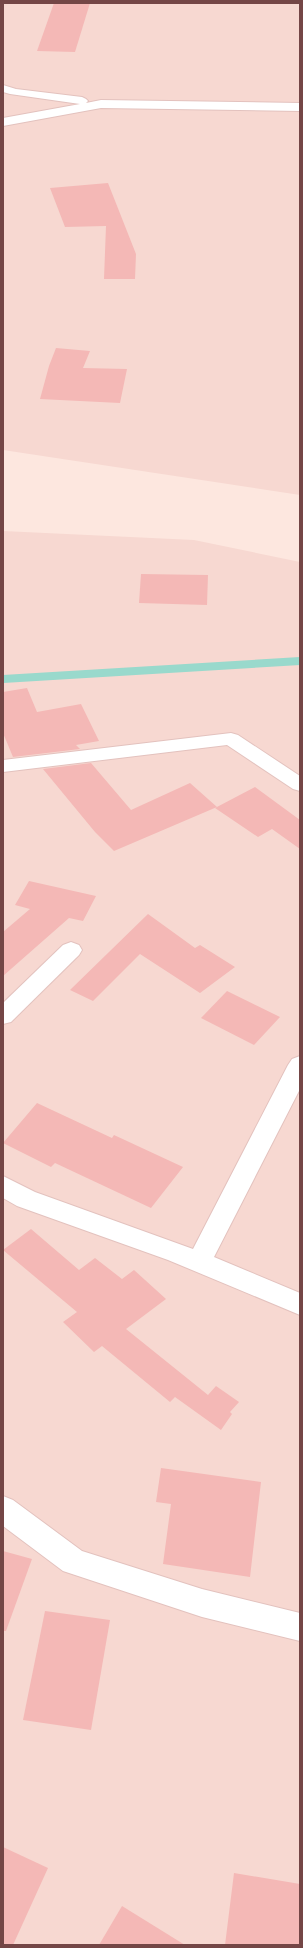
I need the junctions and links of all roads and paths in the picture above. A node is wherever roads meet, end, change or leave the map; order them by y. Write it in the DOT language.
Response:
graph roads {
  1 [pos="3,88"];
  2 [pos="101,104"];
  3 [pos="300,107"];
  4 [pos="3,122"];
  5 [pos="3,766"];
  6 [pos="300,785"];
  7 [pos="71,950"];
  8 [pos="3,1016"];
  9 [pos="300,1065"];
  10 [pos="3,1186"];
  11 [pos="199,1262"];
  12 [pos="300,1304"];
  13 [pos="3,1509"];
  14 [pos="300,1627"];
  1 -- 2 [label="street"];
  2 -- 3 [label="street"];
  2 -- 4 [label="street"];
  5 -- 6 [label="street"];
  7 -- 8 [label="street"];
  9 -- 11 [label="street"];
  10 -- 11 [label="street"];
  11 -- 12 [label="street"];
  13 -- 14 [label="street"];
}
